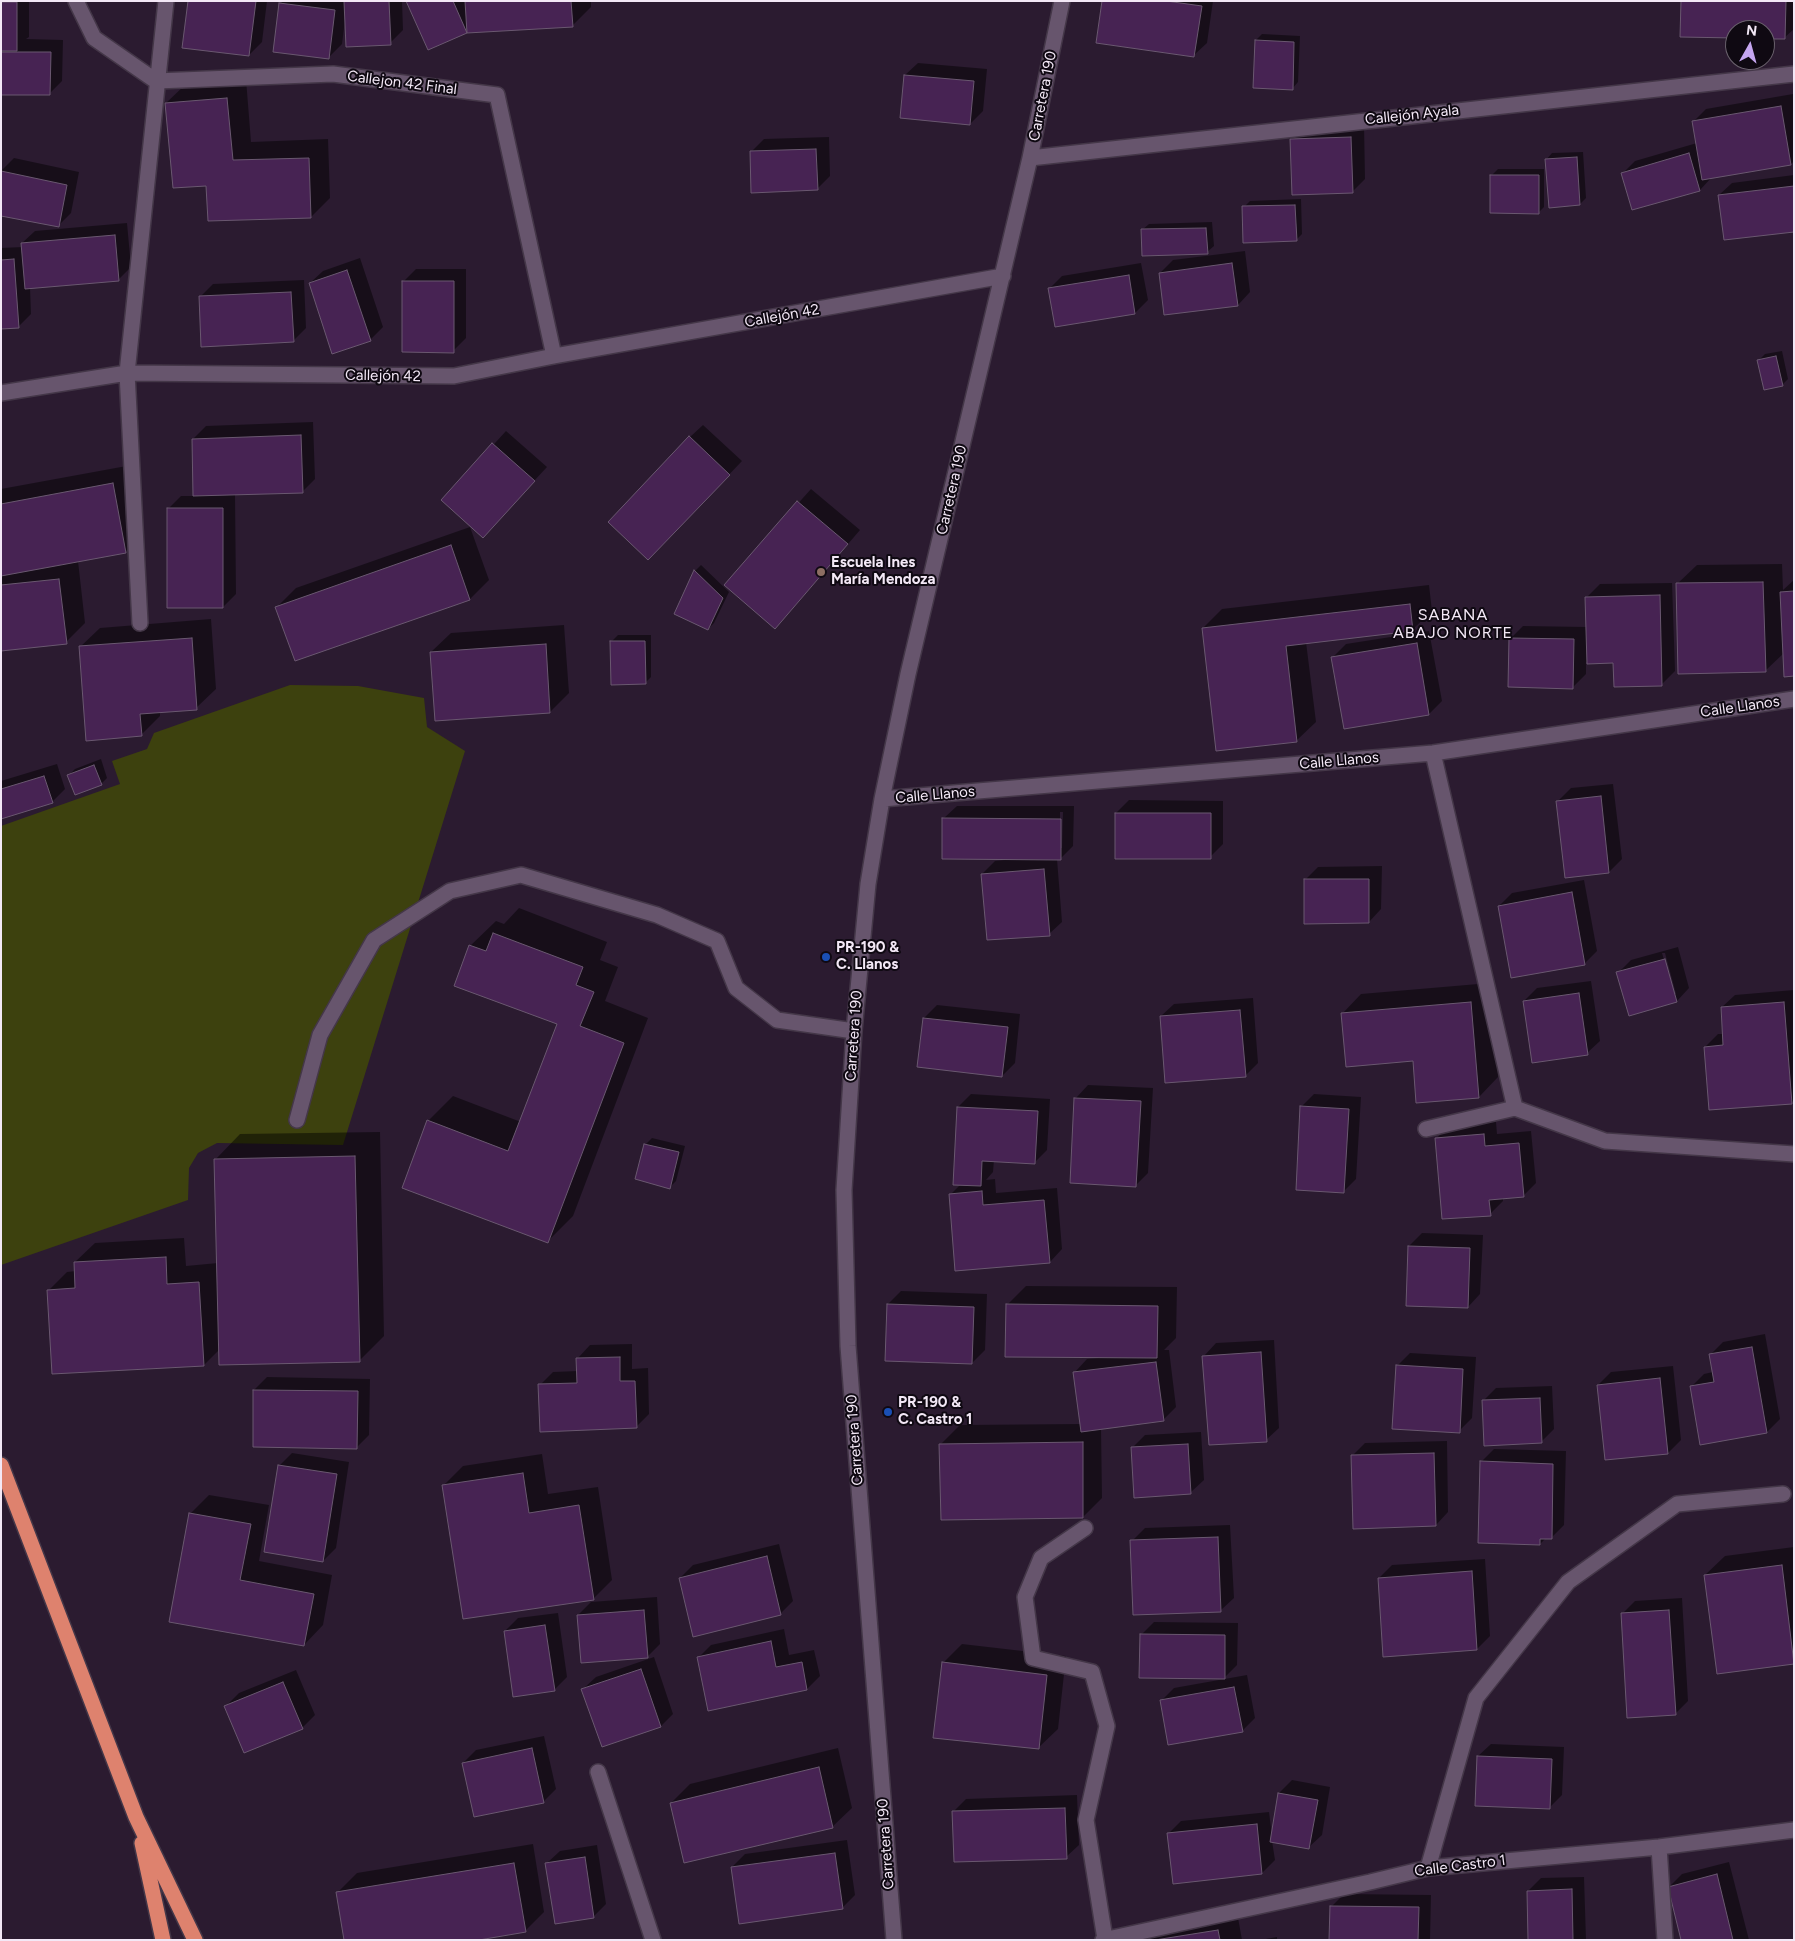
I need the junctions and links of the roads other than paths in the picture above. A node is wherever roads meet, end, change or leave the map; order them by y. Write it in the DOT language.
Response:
graph roads {
  1 [pos="76,1"];
  2 [pos="166,1"];
  3 [pos="1062,1"];
  4 [pos="1794,74"];
  5 [pos="156,81"];
  6 [pos="1030,158"];
  7 [pos="1003,276"];
  8 [pos="554,356"];
  9 [pos="127,373"];
  10 [pos="1,393"];
  11 [pos="140,623"];
  12 [pos="1794,700"];
  13 [pos="1433,753"];
  14 [pos="882,799"];
  15 [pos="854,1031"];
  16 [pos="1515,1108"];
  17 [pos="297,1120"];
  18 [pos="1426,1129"];
  19 [pos="1794,1154"];
  20 [pos="1,1465"];
  21 [pos="1782,1494"];
  22 [pos="1085,1528"];
  23 [pos="598,1772"];
  24 [pos="136,1817"];
  25 [pos="1794,1830"];
  26 [pos="1659,1847"];
  27 [pos="1428,1868"];
  28 [pos="1104,1939"];
  29 [pos="163,1940"];
  30 [pos="195,1940"];
  31 [pos="653,1940"];
  32 [pos="894,1940"];
  33 [pos="1665,1940"];
  1 -- 5 [label="street"];
  2 -- 5 [label="street"];
  3 -- 6 [label="street, Carretera 190"];
  4 -- 6 [label="street, Callejón Ayala"];
  5 -- 8 [label="street, Callejon 42 Final"];
  5 -- 9 [label="street"];
  6 -- 7 [label="street, Carretera 190"];
  7 -- 8 [label="street, Callejón 42"];
  7 -- 14 [label="street, Carretera 190"];
  8 -- 9 [label="street, Callejón 42"];
  9 -- 10 [label="street, Callejón 42"];
  9 -- 11 [label="street"];
  12 -- 13 [label="street, Calle Llanos"];
  13 -- 14 [label="street, Calle Llanos"];
  13 -- 16 [label="street"];
  14 -- 15 [label="street, Carretera 190"];
  15 -- 17 [label="street"];
  15 -- 32 [label="street, Carretera 190"];
  16 -- 18 [label="street"];
  16 -- 19 [label="street"];
  20 -- 24 [label="highway"];
  21 -- 27 [label="street"];
  22 -- 28 [label="street"];
  23 -- 31 [label="street"];
  24 -- 29 [label="highway"];
  24 -- 30 [label="highway"];
  25 -- 26 [label="street, Calle Castro 1"];
  26 -- 27 [label="street, Calle Castro 1"];
  26 -- 33 [label="street"];
  27 -- 28 [label="street, Calle Castro 1"];
}
